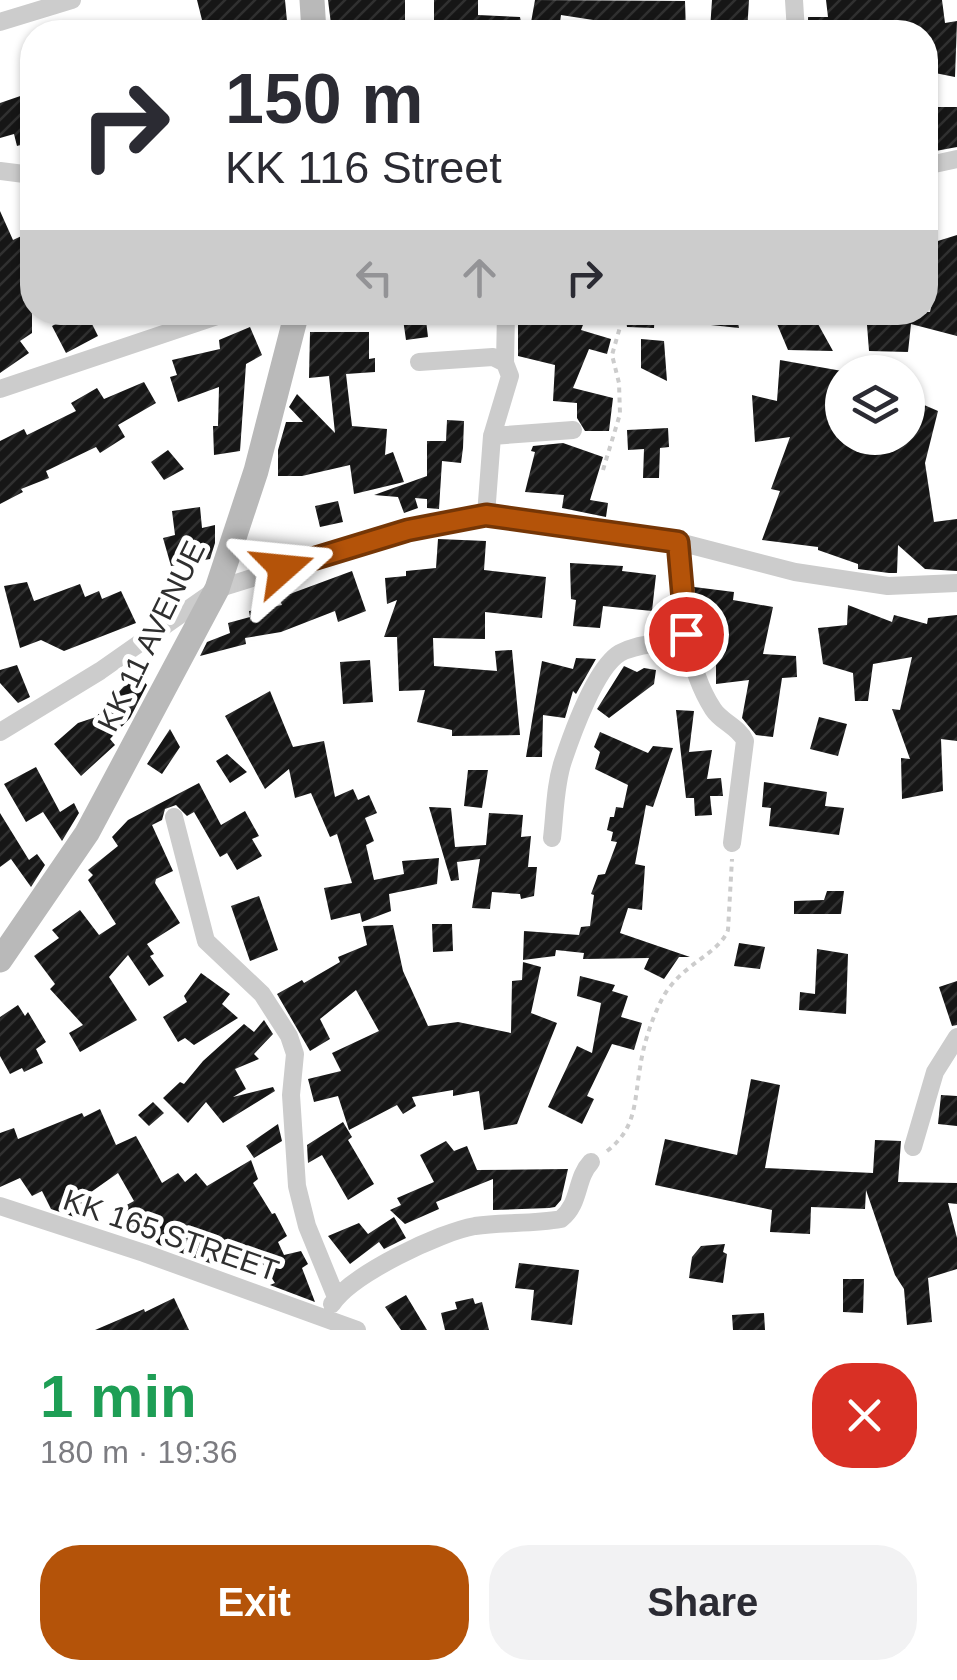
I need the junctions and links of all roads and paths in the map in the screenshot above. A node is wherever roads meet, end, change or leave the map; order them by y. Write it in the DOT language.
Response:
graph roads {
  1 [pos="72,0"];
  2 [pos="0,22"];
  3 [pos="189,325"];
  4 [pos="294,325"];
  5 [pos="506,325"];
  6 [pos="619,325"];
  7 [pos="419,362"];
  8 [pos="505,362"];
  9 [pos="0,388"];
  10 [pos="573,430"];
  11 [pos="492,436"];
  12 [pos="603,470"];
  13 [pos="486,515"];
  14 [pos="678,542"];
  15 [pos="957,583"];
  16 [pos="217,589"];
  17 [pos="686,634"];
  18 [pos="0,732"];
  19 [pos="174,817"];
  20 [pos="552,838"];
  21 [pos="732,843"];
  22 [pos="0,960"];
  23 [pos="957,1036"];
  24 [pos="914,1147"];
  25 [pos="591,1162"];
  26 [pos="0,1206"];
  27 [pos="336,1298"];
  28 [pos="323,1317"];
  29 [pos="357,1330"];
  1 -- 2 [label="street"];
  3 -- 9 [label="street"];
  4 -- 16 [label="main road, KK 11 AVENUE"];
  5 -- 8 [label="street"];
  6 -- 12 [label="path"];
  7 -- 8 [label="street"];
  8 -- 11 [label="street"];
  10 -- 11 [label="street"];
  11 -- 13 [label="street"];
  13 -- 14 [label="street"];
  13 -- 16 [label="street"];
  14 -- 15 [label="street"];
  14 -- 17 [label="street"];
  16 -- 18 [label="street"];
  16 -- 22 [label="main road, KK 11 AVENUE"];
  17 -- 20 [label="street"];
  17 -- 21 [label="street"];
  19 -- 27 [label="street"];
  21 -- 25 [label="path"];
  23 -- 24 [label="street"];
  25 -- 27 [label="street"];
  26 -- 28 [label="street, KK 165 STREET"];
  27 -- 28 [label="street"];
  28 -- 29 [label="street, KK 165 STREET"];
}
